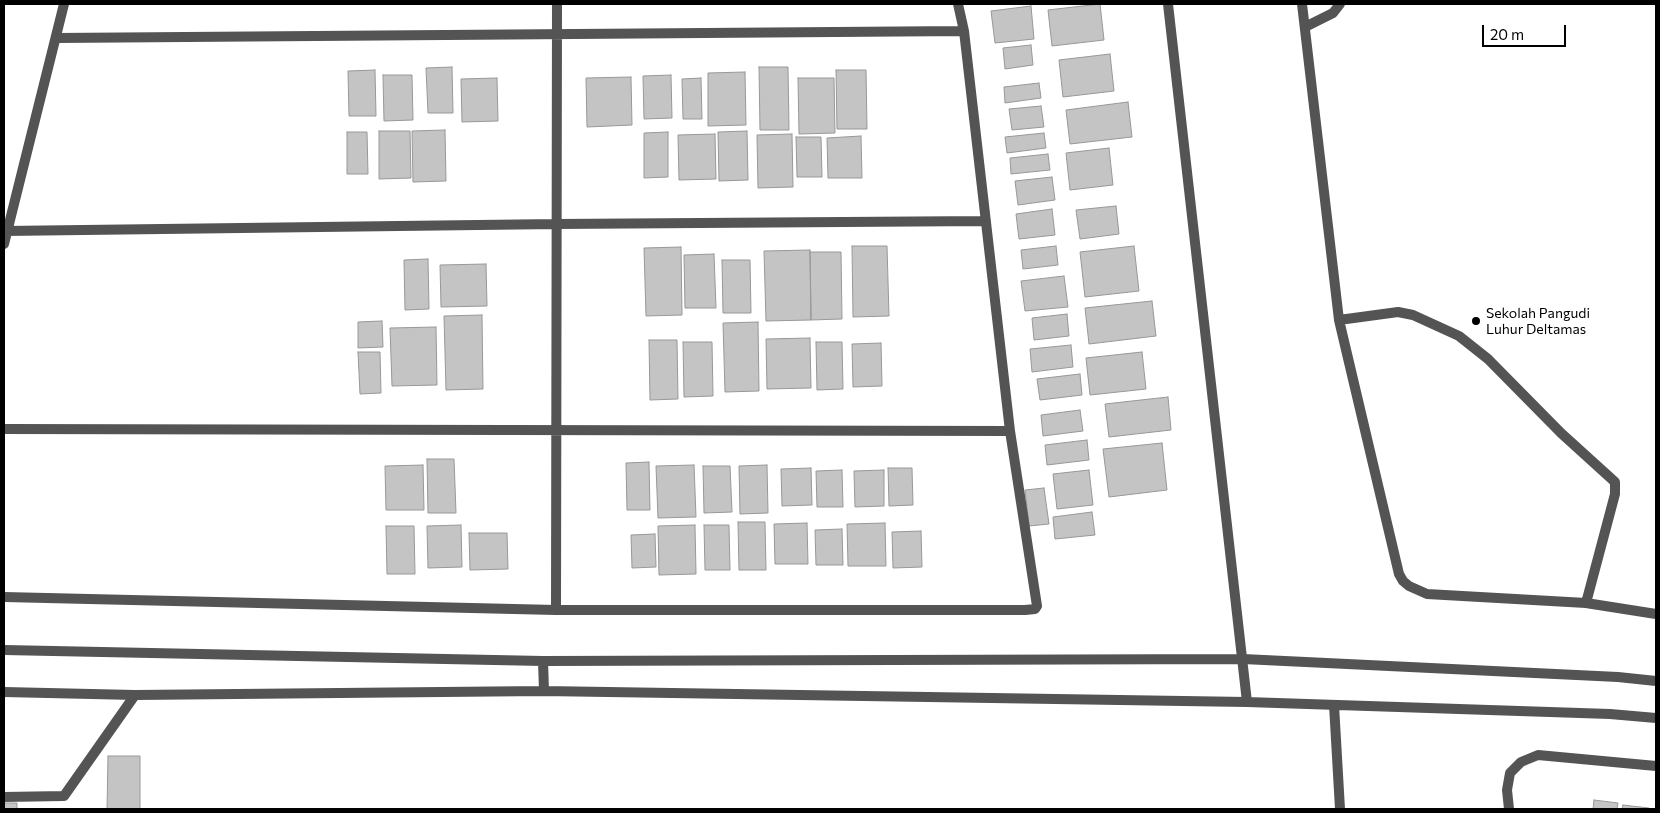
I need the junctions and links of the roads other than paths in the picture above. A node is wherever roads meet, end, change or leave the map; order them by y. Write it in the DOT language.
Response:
graph roads {
  1 [pos="64,4"];
  2 [pos="557,4"];
  3 [pos="958,4"];
  4 [pos="1168,4"];
  5 [pos="1302,4"];
  6 [pos="1340,4"];
  7 [pos="1305,28"];
  8 [pos="964,31"];
  9 [pos="558,33"];
  10 [pos="56,38"];
  11 [pos="986,221"];
  12 [pos="557,224"];
  13 [pos="6,231"];
  14 [pos="4,244"];
  15 [pos="1339,320"];
  16 [pos="4,429"];
  17 [pos="557,430"];
  18 [pos="1010,431"];
  19 [pos="4,597"];
  20 [pos="1586,604"];
  21 [pos="556,610"];
  22 [pos="1656,614"];
  23 [pos="4,650"];
  24 [pos="1242,659"];
  25 [pos="543,661"];
  26 [pos="1656,680"];
  27 [pos="544,691"];
  28 [pos="4,692"];
  29 [pos="135,695"];
  30 [pos="1247,702"];
  31 [pos="1334,705"];
  32 [pos="1656,718"];
  33 [pos="1656,766"];
  34 [pos="4,797"];
  35 [pos="1340,809"];
  36 [pos="1510,809"];
  1 -- 10 [label="street"];
  2 -- 9 [label="street"];
  3 -- 8 [label="street"];
  4 -- 24 [label="street"];
  5 -- 7 [label="street"];
  6 -- 7 [label="street"];
  7 -- 15 [label="street"];
  8 -- 9 [label="street"];
  8 -- 11 [label="street"];
  9 -- 10 [label="street"];
  9 -- 12 [label="street"];
  10 -- 13 [label="street"];
  11 -- 12 [label="street"];
  11 -- 18 [label="street"];
  12 -- 13 [label="street"];
  12 -- 17 [label="street"];
  13 -- 14 [label="street"];
  15 -- 20 [label="street"];
  15 -- 20 [label="street"];
  16 -- 17 [label="street"];
  17 -- 18 [label="street"];
  17 -- 21 [label="street"];
  18 -- 21 [label="street"];
  19 -- 21 [label="street"];
  20 -- 22 [label="street"];
  23 -- 25 [label="street"];
  24 -- 25 [label="street"];
  24 -- 26 [label="street"];
  24 -- 30 [label="street"];
  25 -- 27 [label="street"];
  27 -- 29 [label="street"];
  27 -- 30 [label="street"];
  28 -- 29 [label="street"];
  29 -- 34 [label="street"];
  30 -- 31 [label="street"];
  31 -- 32 [label="street"];
  31 -- 35 [label="street"];
  33 -- 36 [label="street"];
}
